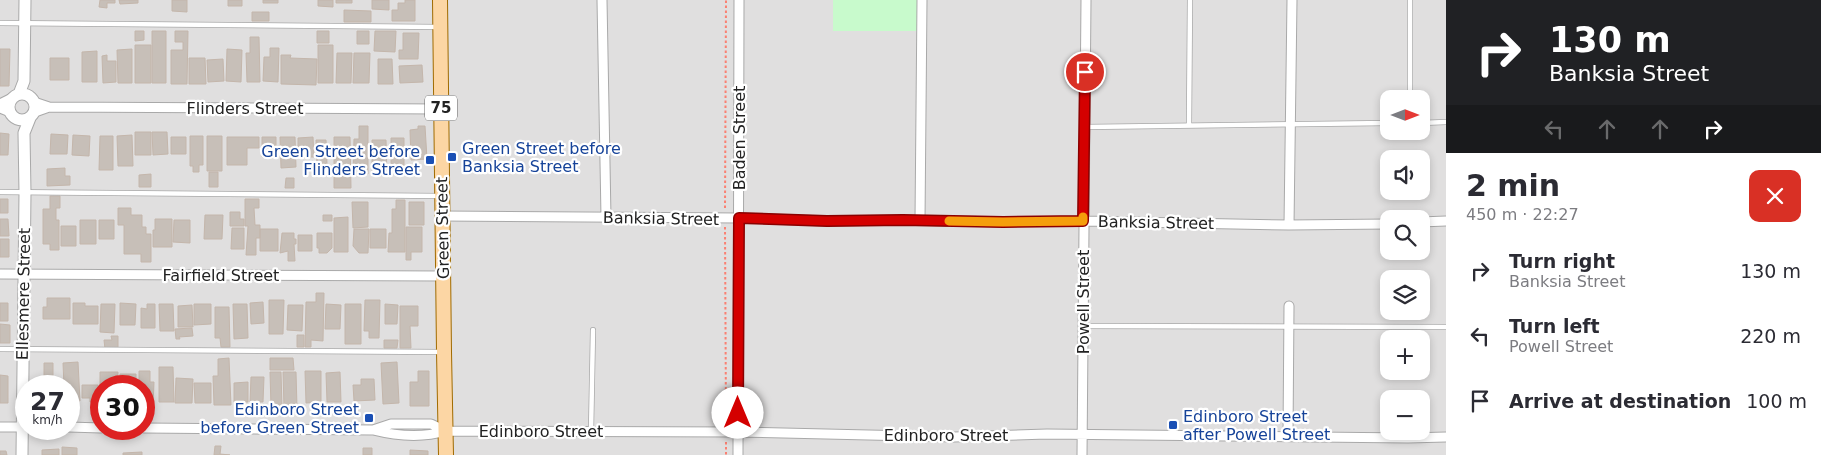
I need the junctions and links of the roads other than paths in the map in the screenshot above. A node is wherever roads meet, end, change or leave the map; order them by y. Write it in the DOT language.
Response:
graph roads {
  1 [pos="25,0"];
  2 [pos="440,0"];
  3 [pos="602,0"];
  4 [pos="739,0"];
  5 [pos="922,0"];
  6 [pos="1086,0"];
  7 [pos="1190,0"];
  8 [pos="1292,0"];
  9 [pos="1410,0"];
  10 [pos="0,23"];
  11 [pos="25,23"];
  12 [pos="441,27"];
  13 [pos="1410,90"];
  14 [pos="26,103"];
  15 [pos="0,104"];
  16 [pos="441,109"];
  17 [pos="9,113"];
  18 [pos="1446,122"];
  19 [pos="1380,123"];
  20 [pos="1430,123"];
  21 [pos="1290,124"];
  22 [pos="1189,125"];
  23 [pos="1084,127"];
  24 [pos="24,133"];
  25 [pos="0,192"];
  26 [pos="25,193"];
  27 [pos="442,196"];
  28 [pos="442,216"];
  29 [pos="606,217"];
  30 [pos="739,218"];
  31 [pos="920,220"];
  32 [pos="1083,221"];
  33 [pos="1446,221"];
  34 [pos="1430,222"];
  35 [pos="1380,224"];
  36 [pos="1289,225"];
  37 [pos="0,274"];
  38 [pos="24,274"];
  39 [pos="443,276"];
  40 [pos="1290,306"];
  41 [pos="1083,326"];
  42 [pos="1288,327"];
  43 [pos="1446,327"];
  44 [pos="592,330"];
  45 [pos="0,349"];
  46 [pos="23,349"];
  47 [pos="444,352"];
  48 [pos="23,375"];
  49 [pos="0,427"];
  50 [pos="15,427"];
  51 [pos="155,428"];
  52 [pos="446,431"];
  53 [pos="591,432"];
  54 [pos="738,432"];
  55 [pos="1082,434"];
  56 [pos="1288,436"];
  57 [pos="1446,437"];
  58 [pos="23,440"];
  59 [pos="22,455"];
  60 [pos="446,455"];
  61 [pos="738,455"];
  62 [pos="1082,455"];
  1 -- 11 [label="street"];
  2 -- 12 [label="main road, Green Street / 75"];
  3 -- 29 [label="street"];
  4 -- 30 [label="street, Baden Street"];
  5 -- 31 [label="street"];
  6 -- 23 [label="street, Powell Street"];
  7 -- 22 [label="lane"];
  8 -- 21 [label="street"];
  9 -- 13 [label="lane"];
  10 -- 11 [label="lane"];
  11 -- 12 [label="lane"];
  11 -- 14 [label="street"];
  12 -- 16 [label="main road, Green Street / 75"];
  14 -- 15 [label="street"];
  14 -- 16 [label="street, Flinders Street"];
  14 -- 17 [label="street"];
  14 -- 17 [label="street"];
  14 -- 24 [label="street, Ellesmere Street"];
  16 -- 27 [label="main road, Green Street / 75"];
  17 -- 24 [label="street, Ellesmere Street"];
  18 -- 20 [label="lane"];
  19 -- 21 [label="lane"];
  21 -- 22 [label="lane"];
  21 -- 36 [label="street"];
  22 -- 23 [label="lane"];
  23 -- 32 [label="street, Powell Street"];
  24 -- 26 [label="street, Ellesmere Street"];
  25 -- 26 [label="lane"];
  26 -- 27 [label="lane"];
  26 -- 38 [label="street, Ellesmere Street"];
  27 -- 28 [label="main road, Green Street / 75"];
  28 -- 29 [label="street, Banksia Street"];
  28 -- 39 [label="main road, Green Street / 75"];
  29 -- 30 [label="street, Banksia Street"];
  30 -- 31 [label="street, Banksia Street"];
  30 -- 54 [label="street, Baden Street"];
  31 -- 32 [label="street, Banksia Street"];
  32 -- 36 [label="street, Banksia Street"];
  32 -- 41 [label="street, Powell Street"];
  33 -- 34 [label="street"];
  35 -- 36 [label="street, Banksia Street"];
  37 -- 38 [label="street, Fairfield Street"];
  38 -- 39 [label="street, Fairfield Street"];
  38 -- 46 [label="street, Ellesmere Street"];
  39 -- 47 [label="main road, Green Street / 75"];
  40 -- 42 [label="street"];
  41 -- 42 [label="lane"];
  41 -- 55 [label="street, Powell Street"];
  42 -- 43 [label="lane"];
  42 -- 56 [label="street"];
  44 -- 53 [label="lane"];
  45 -- 46 [label="lane"];
  46 -- 47 [label="lane"];
  46 -- 48 [label="street, Ellesmere Street"];
  47 -- 52 [label="main road, Green Street / 75"];
  49 -- 50 [label="street"];
  51 -- 52 [label="street, Edinboro Street"];
  52 -- 53 [label="street, Edinboro Street"];
  52 -- 60 [label="main road, Green Street / 75"];
  53 -- 54 [label="street, Edinboro Street"];
  54 -- 55 [label="street, Edinboro Street"];
  54 -- 61 [label="street, Baden Street"];
  55 -- 56 [label="street, Edinboro Street"];
  55 -- 62 [label="street, Powell Street"];
  56 -- 57 [label="street, Edinboro Street"];
  58 -- 59 [label="street, Ellesmere Street"];
}
